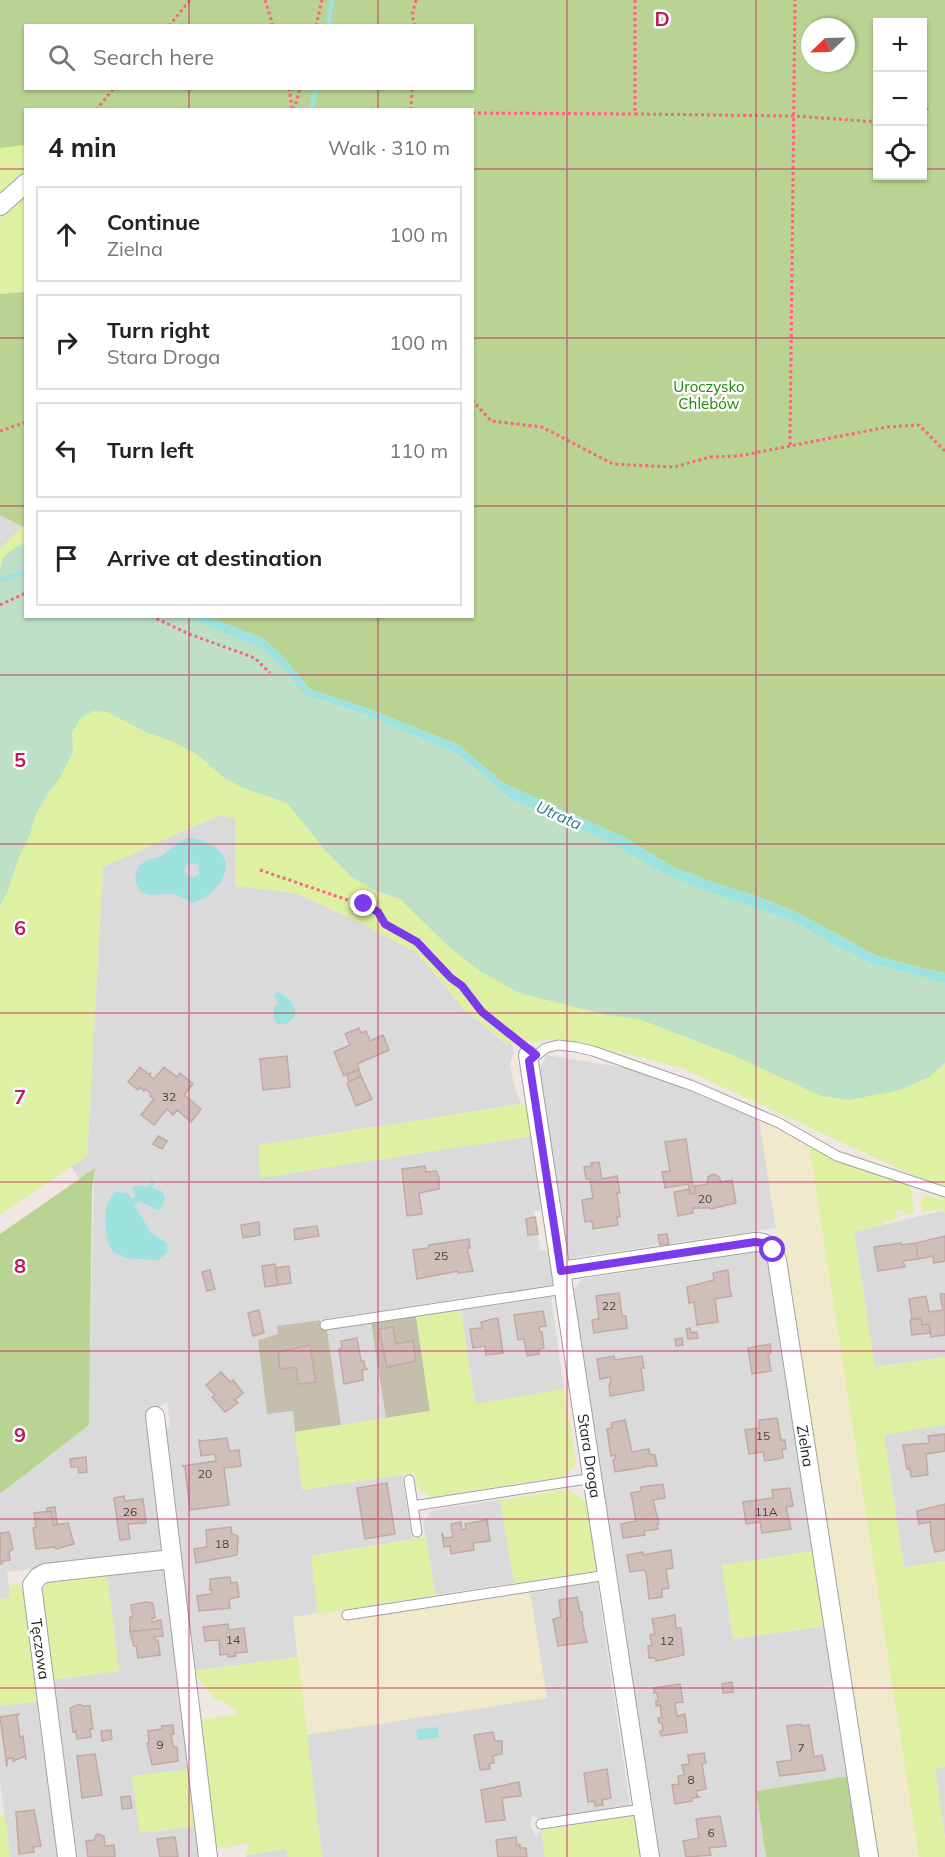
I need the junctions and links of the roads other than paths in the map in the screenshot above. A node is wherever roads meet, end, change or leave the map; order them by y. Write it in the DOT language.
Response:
graph roads {
  1 [pos="24,185"];
  2 [pos="0,206"];
  3 [pos="531,1057"];
  4 [pos="945,1192"];
  5 [pos="563,1280"];
  6 [pos="325,1325"];
  7 [pos="156,1416"];
  8 [pos="593,1478"];
  9 [pos="409,1480"];
  10 [pos="413,1506"];
  11 [pos="417,1532"];
  12 [pos="172,1559"];
  13 [pos="607,1575"];
  14 [pos="347,1615"];
  15 [pos="642,1809"];
  16 [pos="542,1824"];
  17 [pos="67,1857"];
  18 [pos="208,1857"];
  19 [pos="650,1857"];
  20 [pos="869,1857"];
  1 -- 2 [label="street"];
  3 -- 4 [label="lane"];
  3 -- 5 [label="street, Stara Droga"];
  5 -- 6 [label="lane"];
  5 -- 8 [label="street, Stara Droga"];
  5 -- 20 [label="street, Zielna"];
  7 -- 12 [label="street"];
  8 -- 10 [label="lane"];
  8 -- 13 [label="street, Stara Droga"];
  9 -- 10 [label="lane"];
  10 -- 11 [label="lane"];
  12 -- 17 [label="street, Tęczowa"];
  12 -- 18 [label="street"];
  13 -- 14 [label="lane"];
  13 -- 15 [label="street, Stara Droga"];
  15 -- 16 [label="lane"];
  15 -- 19 [label="street, Stara Droga"];
}
